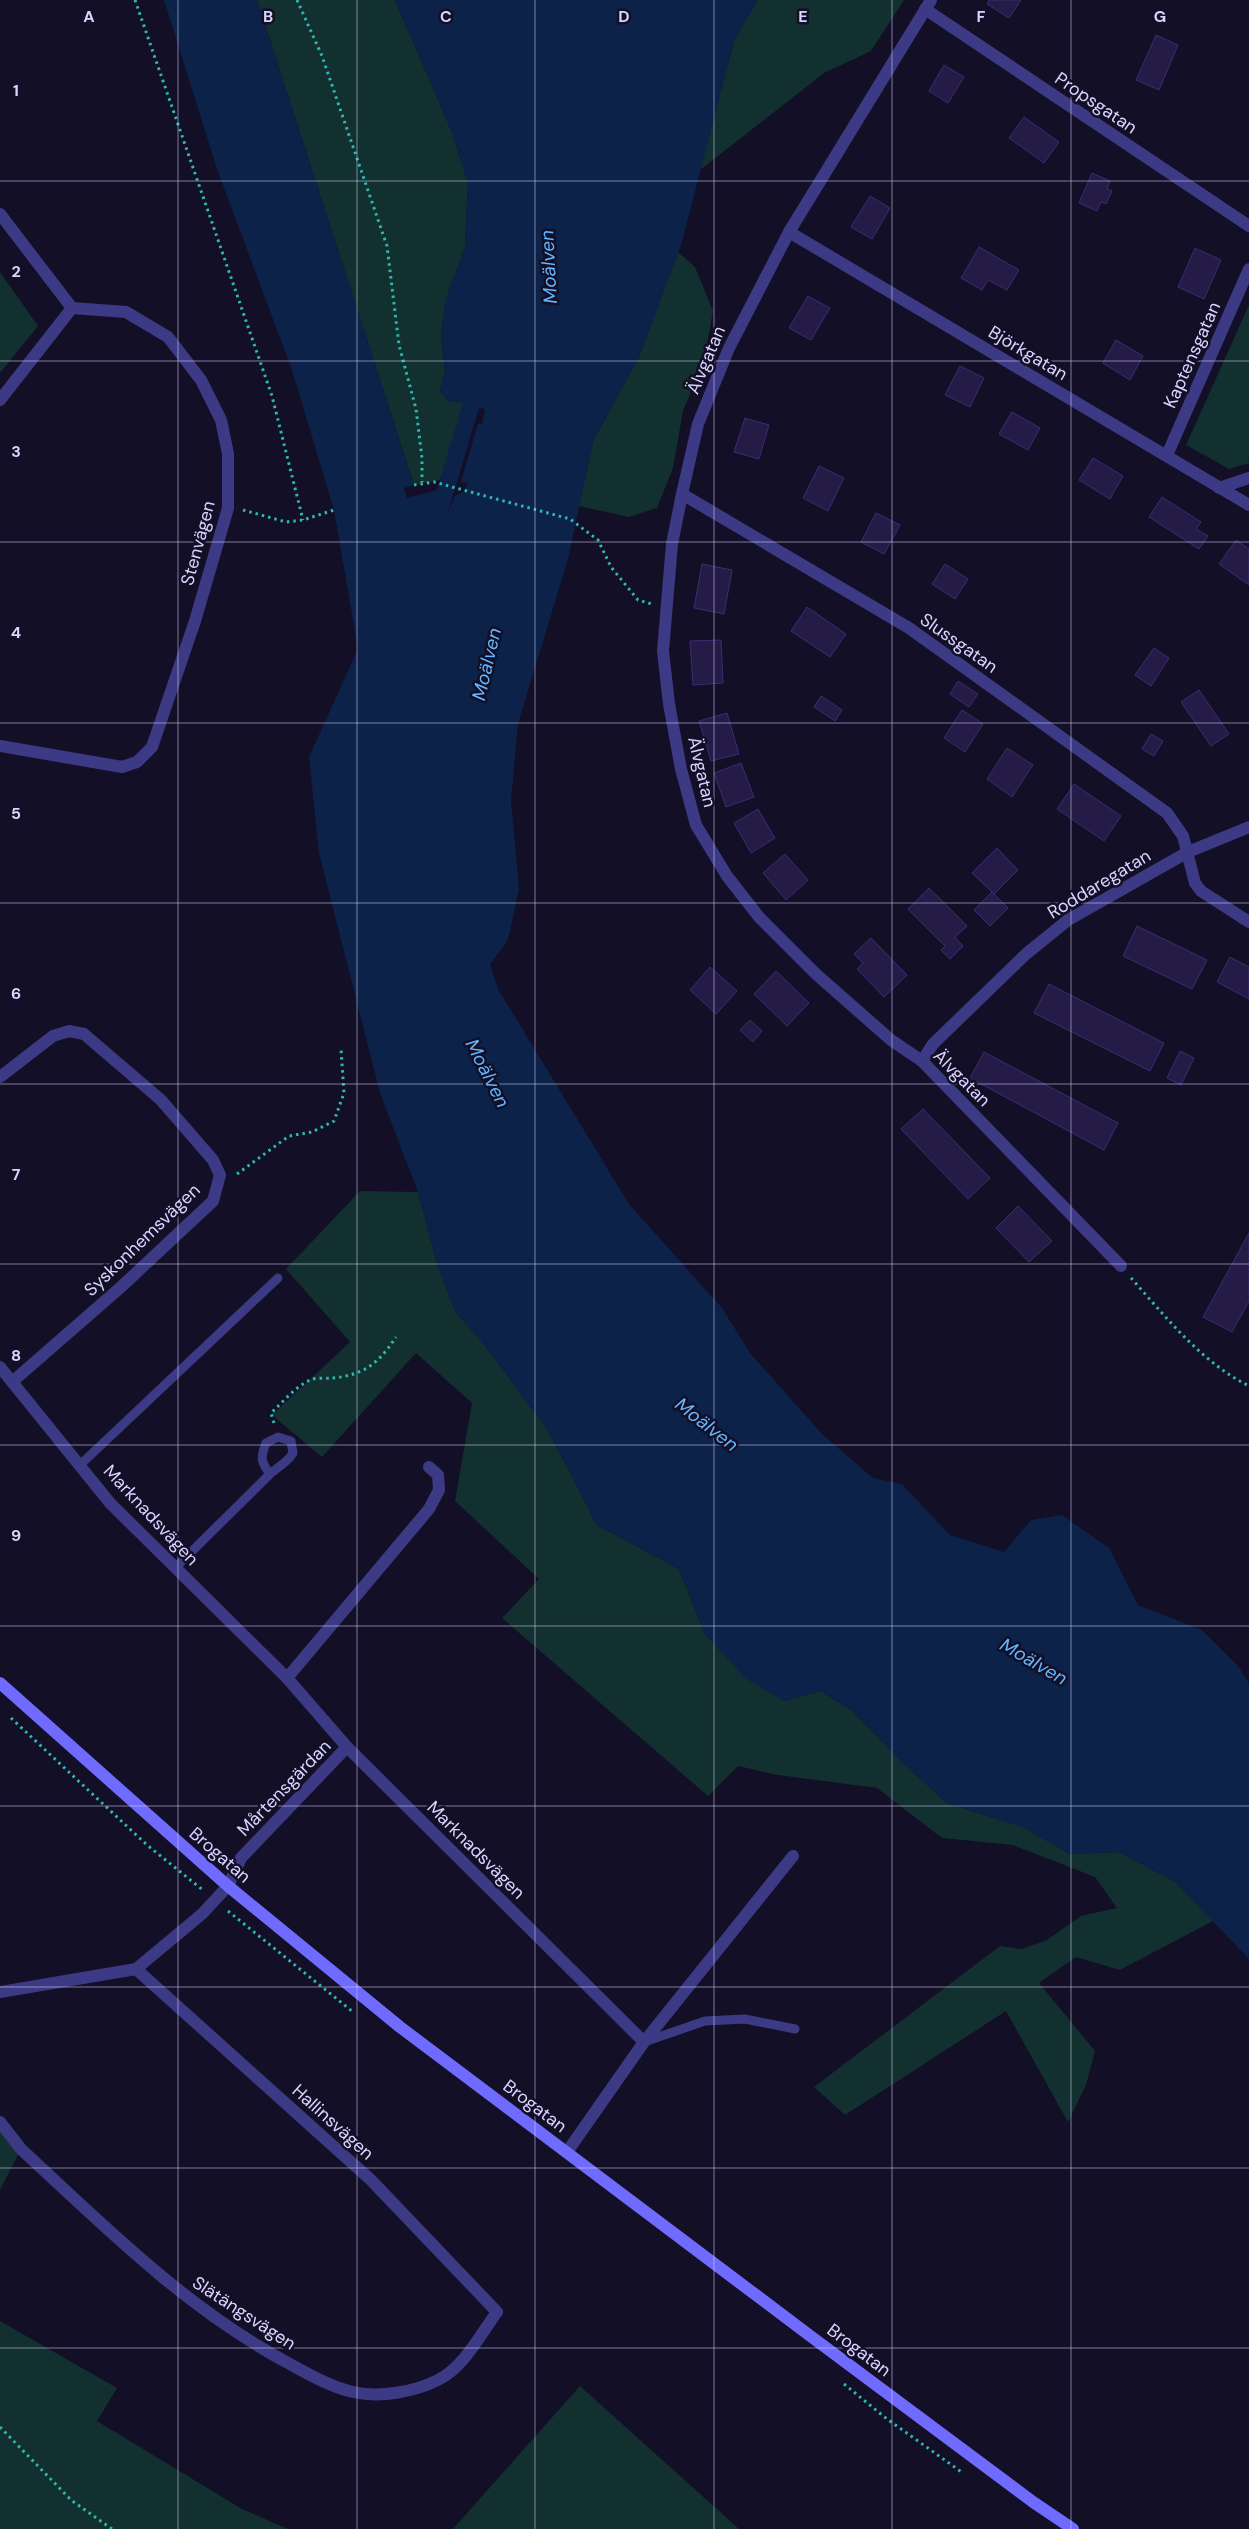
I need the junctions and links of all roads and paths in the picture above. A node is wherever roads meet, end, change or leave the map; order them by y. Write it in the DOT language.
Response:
graph roads {
  1 [pos="135,0"];
  2 [pos="297,0"];
  3 [pos="928,4"];
  4 [pos="0,214"];
  5 [pos="1249,226"];
  6 [pos="789,232"];
  7 [pos="1249,269"];
  8 [pos="72,308"];
  9 [pos="0,400"];
  10 [pos="1167,455"];
  11 [pos="1249,478"];
  12 [pos="422,482"];
  13 [pos="414,485"];
  14 [pos="1219,488"];
  15 [pos="682,494"];
  16 [pos="1249,505"];
  17 [pos="228,508"];
  18 [pos="334,510"];
  19 [pos="303,520"];
  20 [pos="668,605"];
  21 [pos="0,746"];
  22 [pos="1249,827"];
  23 [pos="1188,852"];
  24 [pos="1249,922"];
  25 [pos="341,1048"];
  26 [pos="922,1061"];
  27 [pos="0,1077"];
  28 [pos="216,1190"];
  29 [pos="1121,1266"];
  30 [pos="278,1278"];
  31 [pos="396,1338"];
  32 [pos="0,1367"];
  33 [pos="12,1382"];
  34 [pos="1249,1386"];
  35 [pos="278,1437"];
  36 [pos="80,1464"];
  37 [pos="430,1467"];
  38 [pos="270,1474"];
  39 [pos="176,1567"];
  40 [pos="287,1678"];
  41 [pos="0,1683"];
  42 [pos="347,1747"];
  43 [pos="793,1856"];
  44 [pos="228,1886"];
  45 [pos="136,1969"];
  46 [pos="0,1992"];
  47 [pos="795,2029"];
  48 [pos="644,2042"];
  49 [pos="0,2122"];
  50 [pos="567,2152"];
  51 [pos="497,2312"];
  52 [pos="0,2427"];
  53 [pos="112,2529"];
  54 [pos="1073,2529"];
  1 -- 19 [label="path"];
  2 -- 12 [label="path"];
  3 -- 5 [label="street, Propsgatan"];
  3 -- 6 [label="street, Älvgatan"];
  4 -- 8 [label="street"];
  6 -- 10 [label="street, Björkgatan"];
  6 -- 15 [label="street, Älvgatan"];
  7 -- 10 [label="street, Kaptensgatan"];
  8 -- 9 [label="street"];
  8 -- 17 [label="street, Stenvägen"];
  10 -- 14 [label="street, Björkgatan"];
  11 -- 14 [label="street"];
  12 -- 13 [label="path"];
  12 -- 20 [label="path"];
  14 -- 16 [label="street, Björkgatan"];
  15 -- 20 [label="street, Älvgatan"];
  15 -- 23 [label="street, Slussgatan"];
  17 -- 19 [label="path"];
  17 -- 21 [label="street, Stenvägen"];
  18 -- 19 [label="path"];
  20 -- 26 [label="street, Älvgatan"];
  22 -- 23 [label="street, Roddaregatan"];
  23 -- 24 [label="street, Slussgatan"];
  23 -- 26 [label="street, Roddaregatan"];
  25 -- 28 [label="path"];
  26 -- 29 [label="street, Älvgatan"];
  27 -- 28 [label="street, Syskonhemsvägen"];
  28 -- 33 [label="street, Syskonhemsvägen"];
  29 -- 34 [label="path"];
  30 -- 36 [label="lane"];
  31 -- 35 [label="path"];
  32 -- 33 [label="street, Marknadsvägen"];
  33 -- 36 [label="street, Marknadsvägen"];
  35 -- 38 [label="lane"];
  35 -- 38 [label="lane"];
  36 -- 39 [label="street, Marknadsvägen"];
  37 -- 40 [label="street"];
  38 -- 39 [label="lane"];
  39 -- 40 [label="street, Marknadsvägen"];
  40 -- 42 [label="street, Marknadsvägen"];
  41 -- 44 [label="main road, Brogatan"];
  42 -- 44 [label="street, Mårtensgärdan"];
  42 -- 48 [label="street, Marknadsvägen"];
  43 -- 48 [label="street"];
  44 -- 45 [label="street, Mårtensgärdan"];
  44 -- 50 [label="main road, Brogatan"];
  45 -- 46 [label="street"];
  45 -- 51 [label="street, Hallinsvägen"];
  47 -- 48 [label="lane"];
  48 -- 50 [label="street"];
  49 -- 51 [label="street, Slätängsvägen"];
  50 -- 54 [label="main road, Brogatan"];
  52 -- 53 [label="path"];
}
